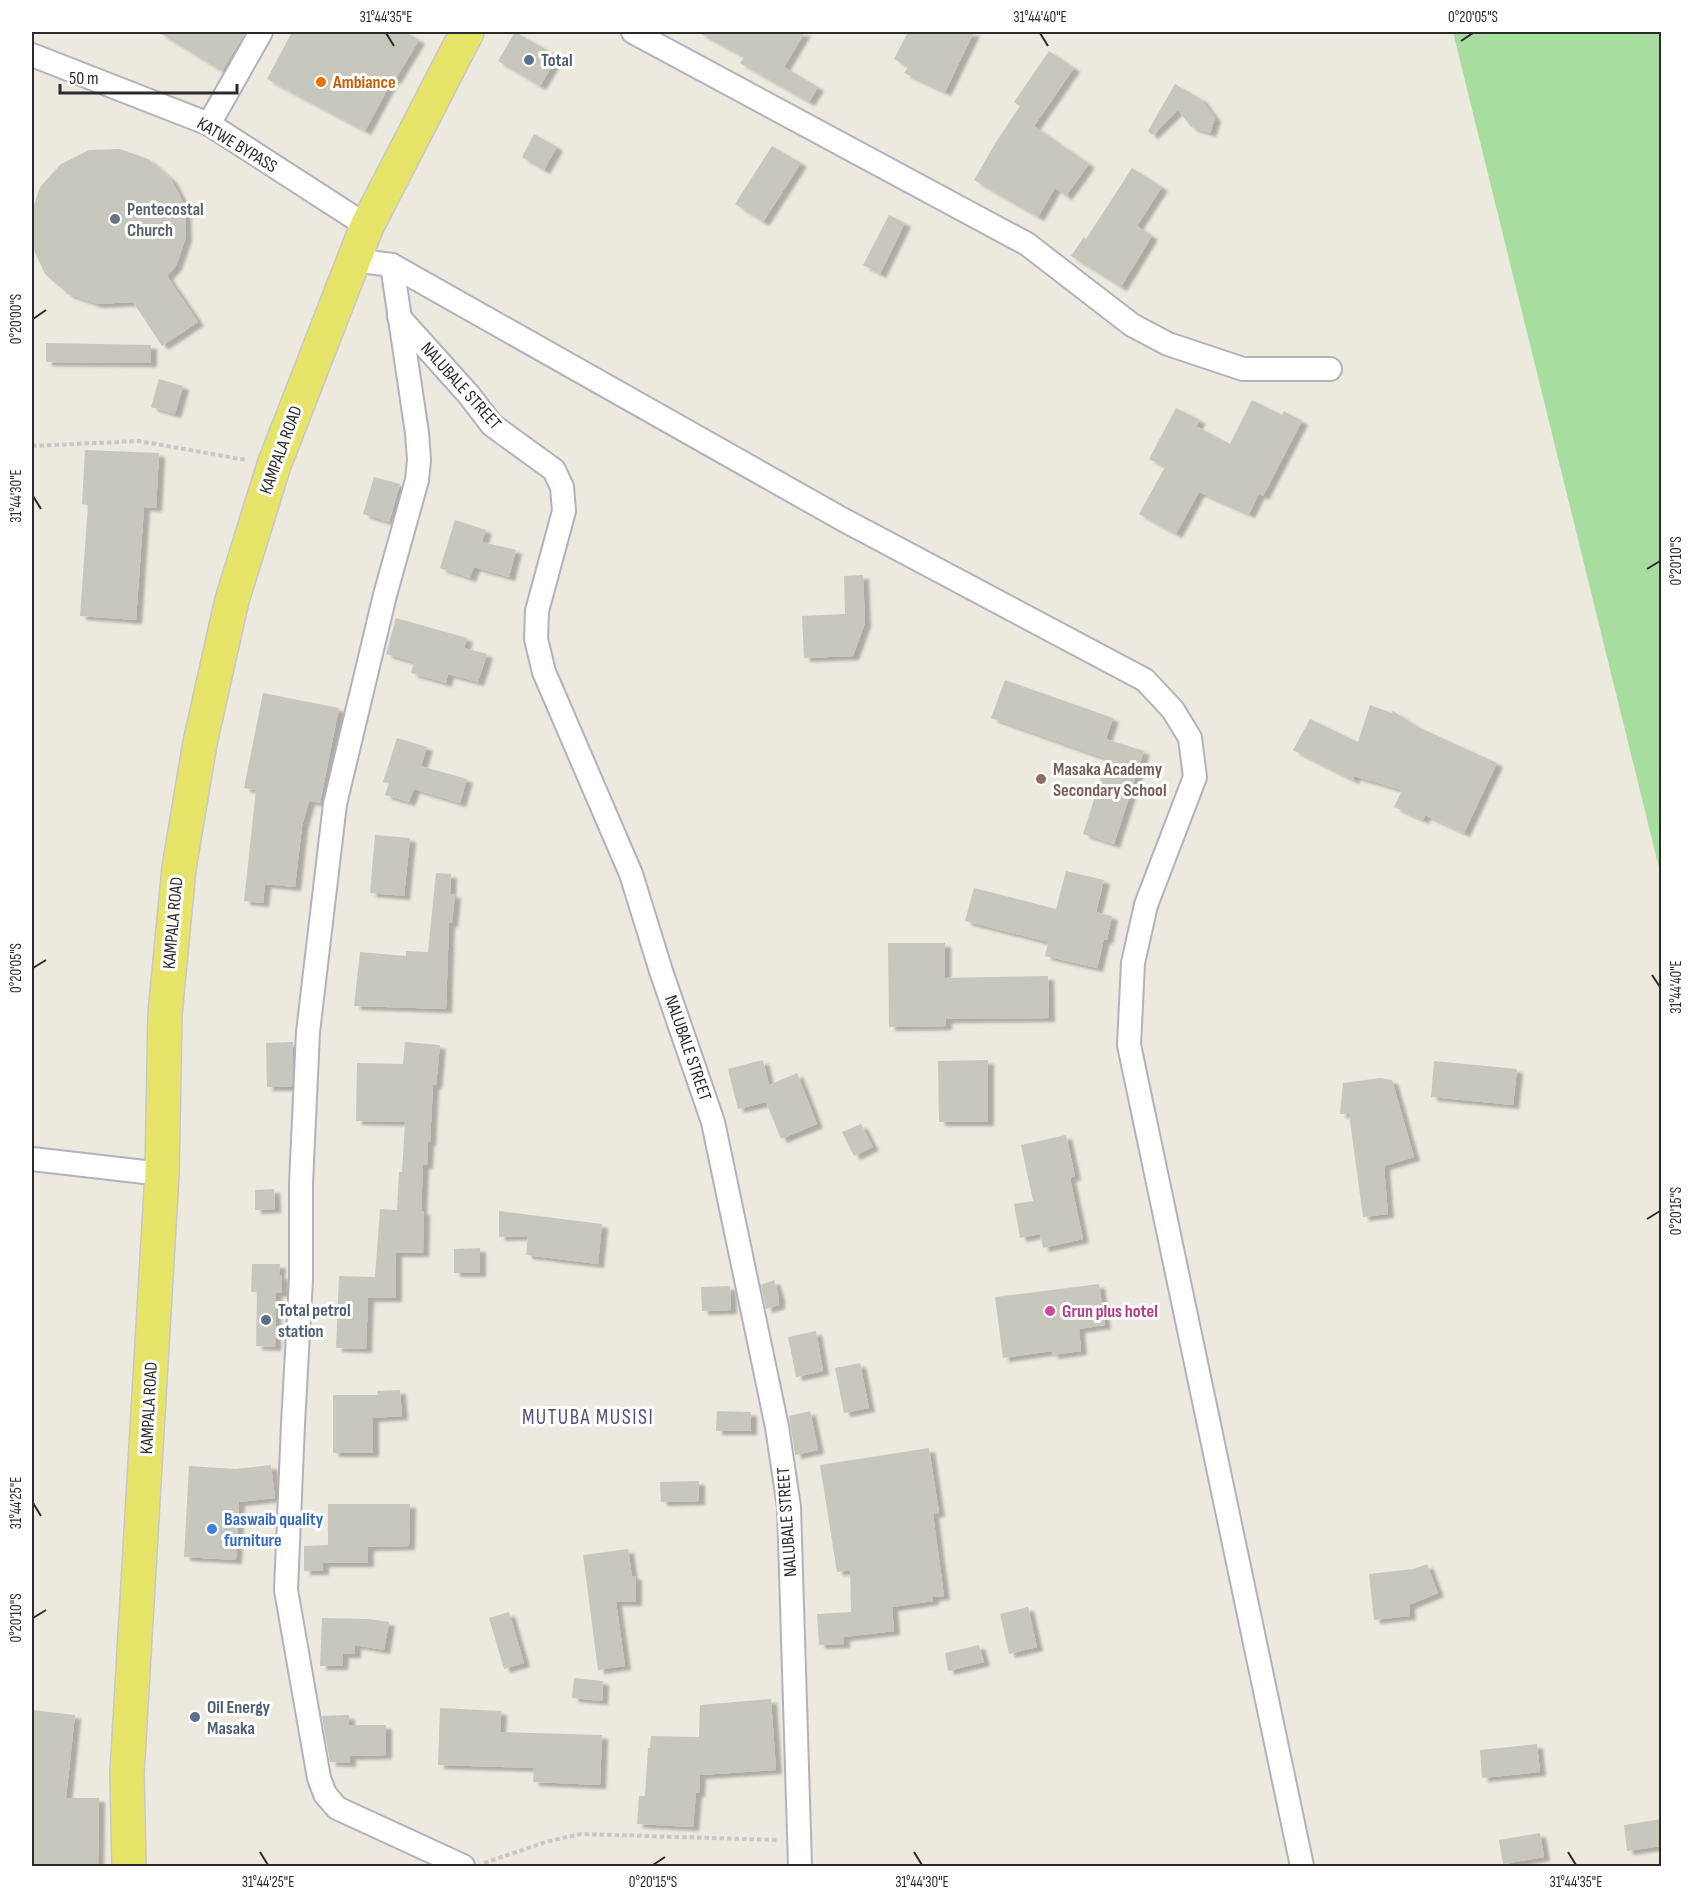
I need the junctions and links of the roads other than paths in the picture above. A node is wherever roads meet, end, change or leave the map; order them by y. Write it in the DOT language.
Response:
graph roads {
  1 [pos="261,32"];
  2 [pos="467,32"];
  3 [pos="633,32"];
  4 [pos="32,55"];
  5 [pos="209,124"];
  6 [pos="367,226"];
  7 [pos="353,260"];
  8 [pos="392,265"];
  9 [pos="399,317"];
  10 [pos="1330,369"];
  11 [pos="32,1159"];
  12 [pos="162,1174"];
  13 [pos="129,1866"];
  14 [pos="464,1866"];
  15 [pos="800,1866"];
  16 [pos="1302,1866"];
  1 -- 5 [label="street"];
  2 -- 6 [label="main road, KAMPALA ROAD"];
  3 -- 10 [label="street"];
  4 -- 5 [label="street, KATWE BYPASS"];
  5 -- 6 [label="street, KATWE BYPASS"];
  6 -- 7 [label="main road, KAMPALA ROAD"];
  7 -- 8 [label="street"];
  7 -- 12 [label="main road, KAMPALA ROAD"];
  8 -- 9 [label="street"];
  8 -- 16 [label="street"];
  9 -- 14 [label="street"];
  9 -- 15 [label="street, NALUBALE STREET"];
  11 -- 12 [label="street"];
  12 -- 13 [label="main road, KAMPALA ROAD"];
}
